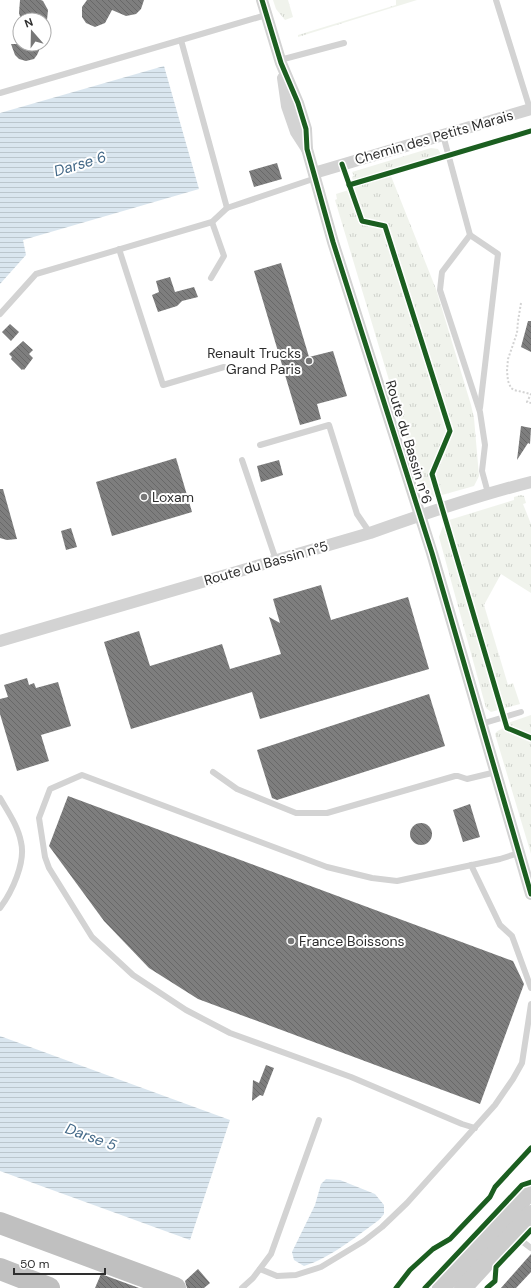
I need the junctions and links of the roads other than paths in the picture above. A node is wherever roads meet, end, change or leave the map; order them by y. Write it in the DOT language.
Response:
graph roads {
  1 [pos="262,0"];
  2 [pos="496,0"];
  3 [pos="266,15"];
  4 [pos="181,40"];
  5 [pos="344,42"];
  6 [pos="280,61"];
  7 [pos="0,93"];
  8 [pos="530,109"];
  9 [pos="443,135"];
  10 [pos="315,175"];
  11 [pos="227,208"];
  12 [pos="212,222"];
  13 [pos="470,235"];
  14 [pos="119,249"];
  15 [pos="211,278"];
  16 [pos="0,314"];
  17 [pos="224,367"];
  18 [pos="480,412"];
  19 [pos="260,445"];
  20 [pos="242,460"];
  21 [pos="531,482"];
  22 [pos="488,493"];
  23 [pos="419,515"];
  24 [pos="370,533"];
  25 [pos="276,560"];
  26 [pos="0,641"];
  27 [pos="521,712"];
  28 [pos="481,724"];
  29 [pos="213,772"];
  30 [pos="496,772"];
  31 [pos="0,798"];
  32 [pos="519,853"];
  33 [pos="471,865"];
  34 [pos="531,894"];
  35 [pos="0,908"];
  36 [pos="531,988"];
  37 [pos="531,1004"];
  38 [pos="319,1120"];
  39 [pos="476,1128"];
  40 [pos="531,1190"];
  41 [pos="531,1214"];
  42 [pos="0,1223"];
  43 [pos="513,1234"];
  44 [pos="531,1248"];
  45 [pos="0,1269"];
  46 [pos="260,1269"];
  47 [pos="49,1288"];
  48 [pos="175,1288"];
  49 [pos="242,1288"];
  50 [pos="440,1288"];
  51 [pos="463,1288"];
  1 -- 3 [label="street, Route du Bassin n°6"];
  2 -- 8 [label="lane"];
  3 -- 4 [label="lane"];
  3 -- 6 [label="street, Route du Bassin n°6"];
  4 -- 7 [label="lane"];
  4 -- 11 [label="lane"];
  5 -- 6 [label="lane"];
  6 -- 10 [label="street, Route du Bassin n°6"];
  8 -- 9 [label="street, Chemin des Petits Marais"];
  9 -- 10 [label="street, Chemin des Petits Marais"];
  9 -- 13 [label="lane"];
  10 -- 11 [label="lane"];
  10 -- 23 [label="street, Route du Bassin n°6"];
  11 -- 12 [label="lane"];
  12 -- 14 [label="lane"];
  12 -- 15 [label="lane"];
  13 -- 18 [label="lane"];
  13 -- 18 [label="lane"];
  14 -- 16 [label="lane"];
  14 -- 17 [label="lane"];
  18 -- 22 [label="lane"];
  19 -- 24 [label="lane"];
  20 -- 25 [label="lane"];
  21 -- 22 [label="street, Route du Bassin n°5"];
  22 -- 23 [label="street, Route du Bassin n°5"];
  23 -- 24 [label="street, Route du Bassin n°5"];
  23 -- 28 [label="street, Route du Bassin n°6"];
  24 -- 25 [label="street, Route du Bassin n°5"];
  25 -- 26 [label="street, Route du Bassin n°5"];
  27 -- 28 [label="lane"];
  28 -- 30 [label="street, Route du Bassin n°6"];
  29 -- 30 [label="lane"];
  30 -- 32 [label="street, Route du Bassin n°6"];
  31 -- 35 [label="lane"];
  32 -- 33 [label="lane"];
  32 -- 34 [label="street, Route du Bassin n°6"];
  33 -- 36 [label="lane"];
  33 -- 39 [label="lane"];
  37 -- 39 [label="lane"];
  38 -- 46 [label="lane"];
  39 -- 46 [label="lane"];
  40 -- 50 [label="main road"];
  41 -- 43 [label="main road"];
  42 -- 48 [label="highway"];
  43 -- 44 [label="lane"];
  43 -- 51 [label="main road"];
  45 -- 47 [label="highway"];
  46 -- 49 [label="lane"];
}
